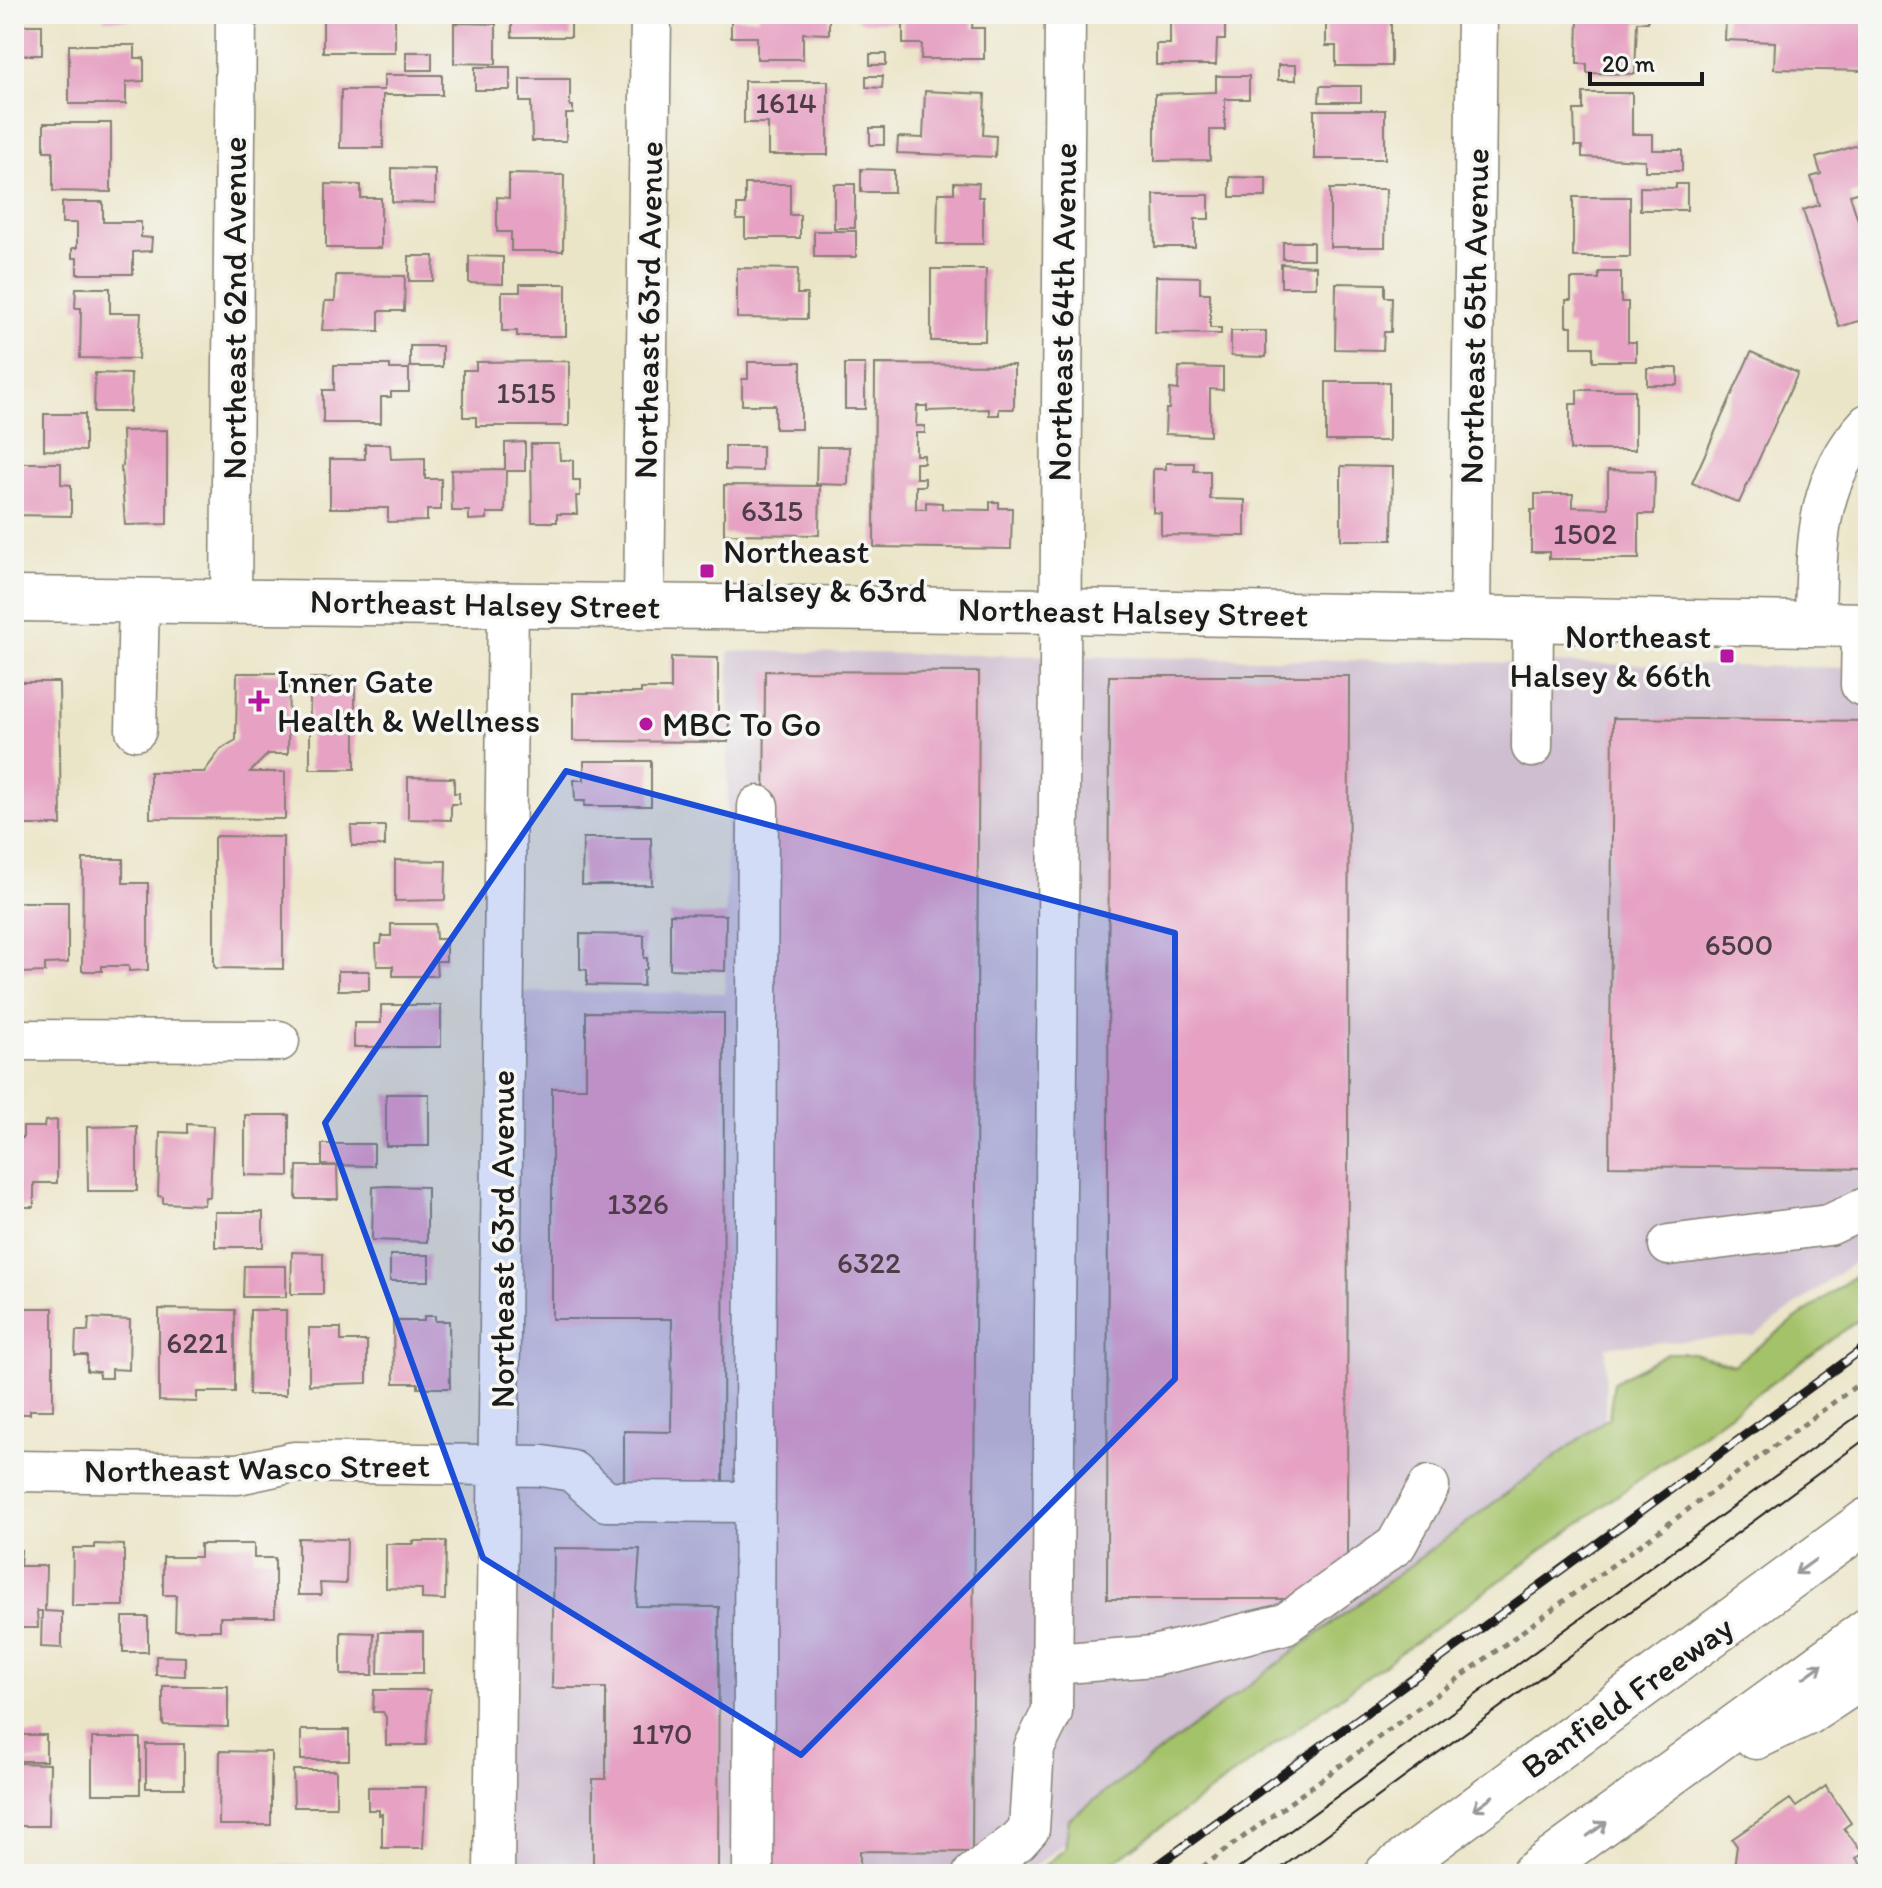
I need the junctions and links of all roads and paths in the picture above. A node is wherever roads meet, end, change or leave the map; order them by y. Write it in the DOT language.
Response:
graph roads {
  1 [pos="236,14"];
  2 [pos="651,14"];
  3 [pos="1065,14"];
  4 [pos="1477,14"];
  5 [pos="1868,424"];
  6 [pos="14,599"];
  7 [pos="139,600"];
  8 [pos="231,601"];
  9 [pos="508,603"];
  10 [pos="644,606"];
  11 [pos="1059,611"];
  12 [pos="1470,617"];
  13 [pos="1533,619"];
  14 [pos="1815,624"];
  15 [pos="1865,624"];
  16 [pos="1868,685"];
  17 [pos="136,730"];
  18 [pos="1532,747"];
  19 [pos="758,806"];
  20 [pos="14,1040"];
  21 [pos="279,1041"];
  22 [pos="1868,1207"];
  23 [pos="1669,1245"];
  24 [pos="1868,1377"];
  25 [pos="500,1464"];
  26 [pos="14,1471"];
  27 [pos="1429,1486"];
  28 [pos="755,1502"];
  29 [pos="1868,1520"];
  30 [pos="1868,1630"];
  31 [pos="1053,1664"];
  32 [pos="1868,1673"];
  33 [pos="1660,1784"];
  34 [pos="494,1874"];
  35 [pos="753,1874"];
  36 [pos="973,1874"];
  37 [pos="1193,1874"];
  38 [pos="1387,1874"];
  39 [pos="1533,1874"];
  1 -- 8 [label="street, Northeast 62nd Avenue"];
  2 -- 10 [label="street, Northeast 63rd Avenue"];
  3 -- 11 [label="street, Northeast 64th Avenue"];
  4 -- 12 [label="street, Northeast 65th Avenue"];
  5 -- 14 [label="street"];
  6 -- 7 [label="main road, Northeast Halsey Street"];
  7 -- 8 [label="main road, Northeast Halsey Street"];
  7 -- 17 [label="street"];
  8 -- 9 [label="main road, Northeast Halsey Street"];
  9 -- 10 [label="main road, Northeast Halsey Street"];
  9 -- 25 [label="street, Northeast 63rd Avenue"];
  10 -- 11 [label="main road, Northeast Halsey Street"];
  11 -- 12 [label="main road, Northeast Halsey Street"];
  11 -- 31 [label="street, Northeast 64th Avenue"];
  12 -- 13 [label="main road, Northeast Halsey Street"];
  13 -- 14 [label="main road, Northeast Halsey Street"];
  13 -- 18 [label="street"];
  14 -- 15 [label="main road, Northeast Halsey Street"];
  15 -- 16 [label="street"];
  19 -- 28 [label="street"];
  20 -- 21 [label="street"];
  22 -- 23 [label="street"];
  24 -- 37 [label="path"];
  25 -- 26 [label="street, Northeast Wasco Street"];
  25 -- 28 [label="street, Northeast Wasco Street"];
  25 -- 34 [label="street, Northeast 63rd Avenue"];
  27 -- 31 [label="street"];
  28 -- 35 [label="street"];
  29 -- 38 [label="main road, Banfield Freeway, one-way"];
  33 -- 30 [label="main road, one-way"];
  31 -- 36 [label="street, Northeast 64th Avenue"];
  32 -- 33 [label="main road"];
  39 -- 33 [label="main road, one-way"];
}
